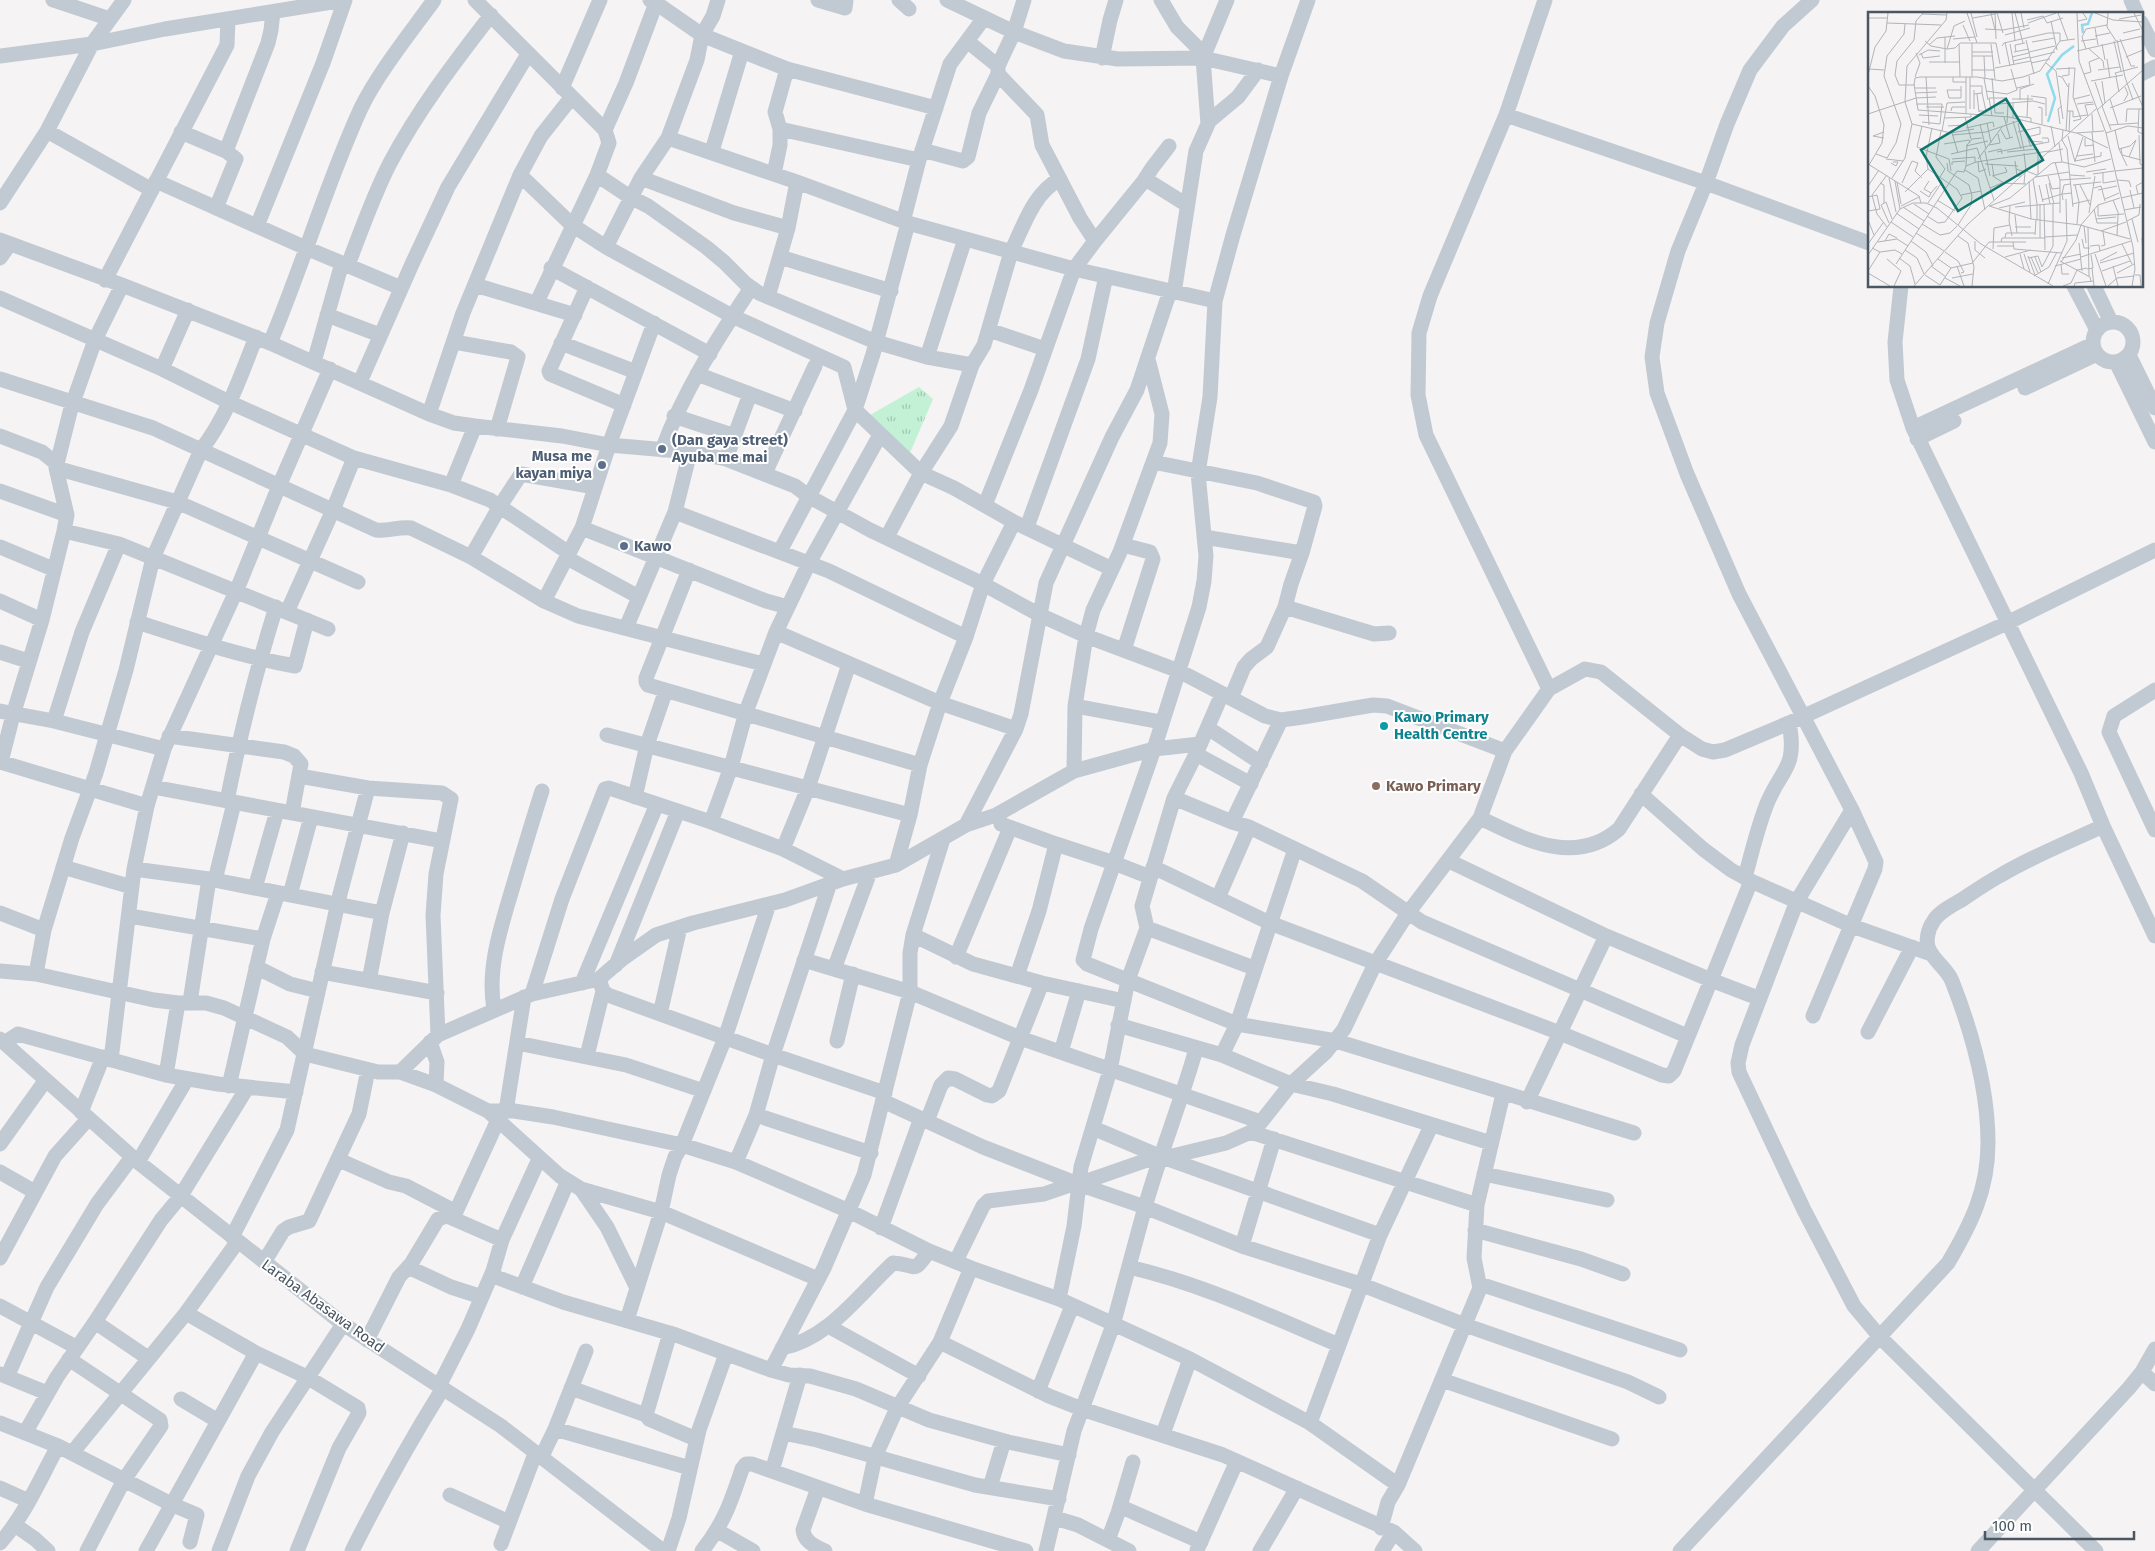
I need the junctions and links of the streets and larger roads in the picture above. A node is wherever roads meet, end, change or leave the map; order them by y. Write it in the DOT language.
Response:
graph roads {
  1 [pos="53,0"];
  2 [pos="124,0"];
  3 [pos="344,0"];
  4 [pos="434,0"];
  5 [pos="475,0"];
  6 [pos="600,0"];
  7 [pos="718,0"];
  8 [pos="818,0"];
  9 [pos="846,0"];
  10 [pos="947,0"];
  11 [pos="1116,0"];
  12 [pos="1161,0"];
  13 [pos="1226,0"];
  14 [pos="1308,0"];
  15 [pos="1545,0"];
  16 [pos="1812,0"];
  17 [pos="2131,0"];
  18 [pos="1021,1"];
  19 [pos="318,2"];
  20 [pos="653,2"];
  21 [pos="272,12"];
  22 [pos="2137,12"];
  23 [pos="490,15"];
  24 [pos="984,18"];
  25 [pos="110,19"];
  26 [pos="228,19"];
  27 [pos="2142,24"];
  28 [pos="1014,32"];
  29 [pos="702,35"];
  30 [pos="966,41"];
  31 [pos="92,44"];
  32 [pos="2155,50"];
  33 [pos="740,51"];
  34 [pos="528,54"];
  35 [pos="0,56"];
  36 [pos="1204,56"];
  37 [pos="1102,58"];
  38 [pos="2155,67"];
  39 [pos="787,68"];
  40 [pos="998,70"];
  41 [pos="1258,70"];
  42 [pos="2142,74"];
  43 [pos="1282,76"];
  44 [pos="566,93"];
  45 [pos="936,108"];
  46 [pos="1506,115"];
  47 [pos="1208,122"];
  48 [pos="780,129"];
  49 [pos="605,130"];
  50 [pos="47,131"];
  51 [pos="181,132"];
  52 [pos="668,138"];
  53 [pos="1169,146"];
  54 [pos="226,151"];
  55 [pos="712,151"];
  56 [pos="921,155"];
  57 [pos="774,174"];
  58 [pos="520,175"];
  59 [pos="597,175"];
  60 [pos="641,178"];
  61 [pos="1060,179"];
  62 [pos="797,182"];
  63 [pos="1143,182"];
  64 [pos="1706,183"];
  65 [pos="154,186"];
  66 [pos="2,195"];
  67 [pos="630,197"];
  68 [pos="1187,205"];
  69 [pos="216,208"];
  70 [pos="906,223"];
  71 [pos="572,224"];
  72 [pos="257,226"];
  73 [pos="788,228"];
  74 [pos="965,239"];
  75 [pos="1095,241"];
  76 [pos="5,242"];
  77 [pos="1868,242"];
  78 [pos="606,247"];
  79 [pos="306,248"];
  80 [pos="1011,252"];
  81 [pos="780,257"];
  82 [pos="0,258"];
  83 [pos="345,264"];
  84 [pos="552,268"];
  85 [pos="1074,269"];
  86 [pos="1106,276"];
  87 [pos="106,280"];
  88 [pos="122,285"];
  89 [pos="475,285"];
  90 [pos="587,287"];
  91 [pos="401,288"];
  92 [pos="751,288"];
  93 [pos="1901,288"];
  94 [pos="2075,288"];
  95 [pos="2095,288"];
  96 [pos="891,291"];
  97 [pos="1172,292"];
  98 [pos="768,297"];
  99 [pos="0,298"];
  100 [pos="1215,301"];
  101 [pos="537,302"];
  102 [pos="188,310"];
  103 [pos="327,315"];
  104 [pos="575,315"];
  105 [pos="732,316"];
  106 [pos="2111,322"];
  107 [pos="654,323"];
  108 [pos="989,330"];
  109 [pos="2097,330"];
  110 [pos="380,335"];
  111 [pos="95,340"];
  112 [pos="263,340"];
  113 [pos="454,342"];
  114 [pos="876,342"];
  115 [pos="562,343"];
  116 [pos="1045,349"];
  117 [pos="2095,349"];
  118 [pos="710,354"];
  119 [pos="2129,355"];
  120 [pos="927,357"];
  121 [pos="1148,359"];
  122 [pos="314,362"];
  123 [pos="2116,362"];
  124 [pos="972,365"];
  125 [pos="816,366"];
  126 [pos="162,369"];
  127 [pos="330,369"];
  128 [pos="636,372"];
  129 [pos="697,374"];
  130 [pos="0,379"];
  131 [pos="360,382"];
  132 [pos="750,394"];
  133 [pos="73,402"];
  134 [pos="229,402"];
  135 [pos="624,405"];
  136 [pos="2155,408"];
  137 [pos="855,410"];
  138 [pos="795,411"];
  139 [pos="429,414"];
  140 [pos="2149,415"];
  141 [pos="674,416"];
  142 [pos="475,426"];
  143 [pos="498,429"];
  144 [pos="302,434"];
  145 [pos="1915,434"];
  146 [pos="880,435"];
  147 [pos="0,436"];
  148 [pos="735,436"];
  149 [pos="2155,442"];
  150 [pos="609,445"];
  151 [pos="201,450"];
  152 [pos="662,450"];
  153 [pos="690,452"];
  154 [pos="354,458"];
  155 [pos="726,459"];
  156 [pos="1153,462"];
  157 [pos="57,466"];
  158 [pos="765,473"];
  159 [pos="921,473"];
  160 [pos="1198,473"];
  161 [pos="279,486"];
  162 [pos="451,486"];
  163 [pos="595,487"];
  164 [pos="0,491"];
  165 [pos="808,496"];
  166 [pos="177,502"];
  167 [pos="985,505"];
  168 [pos="500,506"];
  169 [pos="333,510"];
  170 [pos="675,512"];
  171 [pos="838,513"];
  172 [pos="67,515"];
  173 [pos="1021,524"];
  174 [pos="582,528"];
  175 [pos="64,531"];
  176 [pos="1204,536"];
  177 [pos="258,537"];
  178 [pos="888,537"];
  179 [pos="119,544"];
  180 [pos="1123,544"];
  181 [pos="1064,545"];
  182 [pos="0,547"];
  183 [pos="2155,550"];
  184 [pos="780,552"];
  185 [pos="1302,553"];
  186 [pos="568,556"];
  187 [pos="471,557"];
  188 [pos="657,557"];
  189 [pos="153,558"];
  190 [pos="311,560"];
  191 [pos="809,563"];
  192 [pos="53,569"];
  193 [pos="1112,569"];
  194 [pos="690,570"];
  195 [pos="358,582"];
  196 [pos="983,584"];
  197 [pos="237,591"];
  198 [pos="639,597"];
  199 [pos="0,601"];
  200 [pos="544,601"];
  201 [pos="788,607"];
  202 [pos="1286,607"];
  203 [pos="282,609"];
  204 [pos="1040,615"];
  205 [pos="42,620"];
  206 [pos="307,620"];
  207 [pos="137,622"];
  208 [pos="2007,623"];
  209 [pos="626,628"];
  210 [pos="328,629"];
  211 [pos="776,632"];
  212 [pos="1389,633"];
  213 [pos="1086,636"];
  214 [pos="966,637"];
  215 [pos="662,638"];
  216 [pos="212,646"];
  217 [pos="1124,650"];
  218 [pos="0,652"];
  219 [pos="260,660"];
  220 [pos="28,661"];
  221 [pos="763,664"];
  222 [pos="849,664"];
  223 [pos="1179,671"];
  224 [pos="1549,688"];
  225 [pos="666,690"];
  226 [pos="2155,690"];
  227 [pos="1226,696"];
  228 [pos="940,704"];
  229 [pos="1075,706"];
  230 [pos="746,712"];
  231 [pos="6,713"];
  232 [pos="1803,715"];
  233 [pos="1281,720"];
  234 [pos="54,721"];
  235 [pos="1161,722"];
  236 [pos="1789,723"];
  237 [pos="1208,728"];
  238 [pos="1016,729"];
  239 [pos="107,733"];
  240 [pos="608,735"];
  241 [pos="1680,735"];
  242 [pos="826,736"];
  243 [pos="166,743"];
  244 [pos="646,745"];
  245 [pos="238,746"];
  246 [pos="1154,749"];
  247 [pos="1198,749"];
  248 [pos="1505,750"];
  249 [pos="1,762"];
  250 [pos="1261,762"];
  251 [pos="920,765"];
  252 [pos="731,767"];
  253 [pos="1074,771"];
  254 [pos="299,776"];
  255 [pos="1251,784"];
  256 [pos="153,787"];
  257 [pos="368,788"];
  258 [pos="808,788"];
  259 [pos="91,789"];
  260 [pos="542,791"];
  261 [pos="1641,794"];
  262 [pos="634,796"];
  263 [pos="1174,798"];
  264 [pos="230,802"];
  265 [pos="657,804"];
  266 [pos="147,806"];
  267 [pos="1852,810"];
  268 [pos="678,811"];
  269 [pos="285,812"];
  270 [pos="910,815"];
  271 [pos="311,817"];
  272 [pos="988,817"];
  273 [pos="1480,818"];
  274 [pos="711,822"];
  275 [pos="1232,822"];
  276 [pos="359,825"];
  277 [pos="966,825"];
  278 [pos="2103,826"];
  279 [pos="1249,827"];
  280 [pos="1010,828"];
  281 [pos="2155,830"];
  282 [pos="403,833"];
  283 [pos="944,838"];
  284 [pos="442,841"];
  285 [pos="1056,844"];
  286 [pos="783,849"];
  287 [pos="1295,849"];
  288 [pos="1449,861"];
  289 [pos="1114,863"];
  290 [pos="896,864"];
  291 [pos="63,867"];
  292 [pos="134,869"];
  293 [pos="870,872"];
  294 [pos="1151,872"];
  295 [pos="212,879"];
  296 [pos="1748,879"];
  297 [pos="837,881"];
  298 [pos="132,887"];
  299 [pos="255,888"];
  300 [pos="284,894"];
  301 [pos="1218,898"];
  302 [pos="1797,902"];
  303 [pos="338,904"];
  304 [pos="769,904"];
  305 [pos="0,913"];
  306 [pos="382,913"];
  307 [pos="1408,913"];
  308 [pos="130,916"];
  309 [pos="1270,923"];
  310 [pos="1852,926"];
  311 [pos="201,927"];
  312 [pos="680,927"];
  313 [pos="1147,928"];
  314 [pos="44,930"];
  315 [pos="913,935"];
  316 [pos="1606,936"];
  317 [pos="2155,936"];
  318 [pos="263,939"];
  319 [pos="1912,947"];
  320 [pos="1931,954"];
  321 [pos="956,957"];
  322 [pos="804,960"];
  323 [pos="1375,964"];
  324 [pos="615,965"];
  325 [pos="256,967"];
  326 [pos="1254,968"];
  327 [pos="834,969"];
  328 [pos="0,971"];
  329 [pos="322,972"];
  330 [pos="36,974"];
  331 [pos="854,974"];
  332 [pos="1017,976"];
  333 [pos="1128,980"];
  334 [pos="1711,980"];
  335 [pos="369,981"];
  336 [pos="582,983"];
  337 [pos="1042,983"];
  338 [pos="601,985"];
  339 [pos="318,991"];
  340 [pos="1079,991"];
  341 [pos="1580,991"];
  342 [pos="910,992"];
  343 [pos="120,994"];
  344 [pos="437,994"];
  345 [pos="528,995"];
  346 [pos="1758,998"];
  347 [pos="1124,1000"];
  348 [pos="184,1003"];
  349 [pos="494,1009"];
  350 [pos="660,1014"];
  351 [pos="244,1016"];
  352 [pos="1814,1016"];
  353 [pos="1237,1024"];
  354 [pos="1118,1025"];
  355 [pos="1868,1032"];
  356 [pos="1560,1033"];
  357 [pos="1687,1036"];
  358 [pos="434,1038"];
  359 [pos="725,1038"];
  360 [pos="1020,1038"];
  361 [pos="2,1041"];
  362 [pos="837,1041"];
  363 [pos="1336,1041"];
  364 [pos="517,1043"];
  365 [pos="1196,1049"];
  366 [pos="1061,1052"];
  367 [pos="304,1054"];
  368 [pos="773,1055"];
  369 [pos="587,1056"];
  370 [pos="1222,1056"];
  371 [pos="107,1058"];
  372 [pos="368,1070"];
  373 [pos="1110,1070"];
  374 [pos="400,1072"];
  375 [pos="166,1075"];
  376 [pos="187,1079"];
  377 [pos="45,1080"];
  378 [pos="1291,1084"];
  379 [pos="229,1086"];
  380 [pos="436,1086"];
  381 [pos="246,1088"];
  382 [pos="704,1091"];
  383 [pos="296,1092"];
  384 [pos="1502,1094"];
  385 [pos="1183,1095"];
  386 [pos="884,1096"];
  387 [pos="1527,1102"];
  388 [pos="497,1114"];
  389 [pos="756,1115"];
  390 [pos="85,1116"];
  391 [pos="924,1119"];
  392 [pos="6,1122"];
  393 [pos="1431,1126"];
  394 [pos="1256,1127"];
  395 [pos="1093,1128"];
  396 [pos="1634,1134"];
  397 [pos="1274,1139"];
  398 [pos="0,1144"];
  399 [pos="1491,1144"];
  400 [pos="682,1145"];
  401 [pos="871,1153"];
  402 [pos="1162,1157"];
  403 [pos="539,1159"];
  404 [pos="135,1160"];
  405 [pos="339,1160"];
  406 [pos="736,1162"];
  407 [pos="0,1172"];
  408 [pos="1484,1174"];
  409 [pos="1406,1182"];
  410 [pos="1077,1184"];
  411 [pos="575,1185"];
  412 [pos="1259,1191"];
  413 [pos="36,1192"];
  414 [pos="180,1197"];
  415 [pos="1607,1200"];
  416 [pos="1477,1205"];
  417 [pos="1145,1207"];
  418 [pos="850,1211"];
  419 [pos="661,1212"];
  420 [pos="455,1215"];
  421 [pos="881,1228"];
  422 [pos="1475,1230"];
  423 [pos="1380,1235"];
  424 [pos="235,1239"];
  425 [pos="502,1240"];
  426 [pos="1242,1246"];
  427 [pos="929,1250"];
  428 [pos="0,1258"];
  429 [pos="956,1261"];
  430 [pos="264,1262"];
  431 [pos="408,1267"];
  432 [pos="1129,1267"];
  433 [pos="971,1268"];
  434 [pos="493,1271"];
  435 [pos="1623,1274"];
  436 [pos="818,1280"];
  437 [pos="1360,1284"];
  438 [pos="1480,1284"];
  439 [pos="522,1287"];
  440 [pos="637,1288"];
  441 [pos="482,1297"];
  442 [pos="1065,1303"];
  443 [pos="0,1306"];
  444 [pos="186,1313"];
  445 [pos="627,1320"];
  446 [pos="31,1321"];
  447 [pos="96,1322"];
  448 [pos="343,1324"];
  449 [pos="1113,1325"];
  450 [pos="1465,1325"];
  451 [pos="828,1326"];
  452 [pos="670,1333"];
  453 [pos="1880,1337"];
  454 [pos="367,1340"];
  455 [pos="940,1342"];
  456 [pos="1339,1345"];
  457 [pos="782,1348"];
  458 [pos="2155,1349"];
  459 [pos="1680,1350"];
  460 [pos="586,1351"];
  461 [pos="72,1353"];
  462 [pos="256,1354"];
  463 [pos="726,1354"];
  464 [pos="148,1358"];
  465 [pos="1190,1359"];
  466 [pos="771,1370"];
  467 [pos="2142,1372"];
  468 [pos="800,1375"];
  469 [pos="4,1376"];
  470 [pos="919,1376"];
  471 [pos="306,1377"];
  472 [pos="1442,1380"];
  473 [pos="2155,1384"];
  474 [pos="441,1387"];
  475 [pos="571,1388"];
  476 [pos="1038,1390"];
  477 [pos="47,1394"];
  478 [pos="119,1394"];
  479 [pos="1659,1397"];
  480 [pos="181,1399"];
  481 [pos="897,1408"];
  482 [pos="1082,1409"];
  483 [pos="646,1415"];
  484 [pos="218,1421"];
  485 [pos="0,1423"];
  486 [pos="1310,1423"];
  487 [pos="555,1430"];
  488 [pos="25,1433"];
  489 [pos="784,1433"];
  490 [pos="1163,1434"];
  491 [pos="696,1439"];
  492 [pos="1612,1439"];
  493 [pos="1004,1441"];
  494 [pos="58,1446"];
  495 [pos="72,1453"];
  496 [pos="1069,1455"];
  497 [pos="538,1456"];
  498 [pos="875,1457"];
  499 [pos="1237,1461"];
  500 [pos="1132,1462"];
  501 [pos="690,1468"];
  502 [pos="772,1471"];
  503 [pos="124,1480"];
  504 [pos="1398,1485"];
  505 [pos="990,1487"];
  506 [pos="0,1488"];
  507 [pos="818,1488"];
  508 [pos="1297,1488"];
  509 [pos="2036,1490"];
  510 [pos="450,1495"];
  511 [pos="1059,1499"];
  512 [pos="29,1501"];
  513 [pos="171,1504"];
  514 [pos="865,1504"];
  515 [pos="1118,1513"];
  516 [pos="1055,1518"];
  517 [pos="509,1522"];
  518 [pos="15,1525"];
  519 [pos="1388,1530"];
  520 [pos="718,1531"];
  521 [pos="1108,1540"];
  522 [pos="190,1542"];
  523 [pos="0,1544"];
  524 [pos="1199,1546"];
  525 [pos="504,1549"];
  526 [pos="48,1551"];
  527 [pos="87,1551"];
  528 [pos="146,1551"];
  529 [pos="219,1551"];
  530 [pos="297,1551"];
  531 [pos="352,1551"];
  532 [pos="663,1551"];
  533 [pos="668,1551"];
  534 [pos="702,1551"];
  535 [pos="752,1551"];
  536 [pos="825,1551"];
  537 [pos="1026,1551"];
  538 [pos="1046,1551"];
  539 [pos="1128,1551"];
  540 [pos="1260,1551"];
  541 [pos="1382,1551"];
  542 [pos="1415,1551"];
  543 [pos="1680,1551"];
  544 [pos="1978,1551"];
  545 [pos="2096,1551"];
  1 -- 25 [label="street"];
  2 -- 25 [label="street"];
  3 -- 19 [label="street"];
  3 -- 72 [label="street"];
  4 -- 79 [label="street"];
  5 -- 23 [label="street"];
  6 -- 44 [label="street"];
  7 -- 29 [label="street"];
  8 -- 9 [label="street"];
  10 -- 24 [label="street"];
  11 -- 37 [label="street"];
  12 -- 36 [label="street"];
  13 -- 36 [label="street"];
  14 -- 43 [label="street"];
  15 -- 46 [label="street"];
  16 -- 64 [label="street"];
  17 -- 22 [label="street"];
  18 -- 28 [label="street"];
  19 -- 21 [label="street"];
  20 -- 29 [label="street"];
  20 -- 49 [label="street"];
  21 -- 26 [label="street"];
  21 -- 54 [label="street"];
  23 -- 34 [label="street"];
  23 -- 83 [label="street"];
  24 -- 28 [label="street"];
  24 -- 30 [label="street"];
  25 -- 31 [label="street"];
  26 -- 31 [label="street"];
  26 -- 51 [label="street"];
  27 -- 32 [label="street"];
  28 -- 37 [label="street"];
  28 -- 40 [label="street"];
  29 -- 33 [label="street"];
  29 -- 52 [label="street"];
  30 -- 40 [label="street"];
  30 -- 45 [label="street"];
  31 -- 35 [label="street"];
  31 -- 50 [label="street"];
  33 -- 39 [label="street"];
  33 -- 55 [label="street"];
  34 -- 44 [label="street"];
  34 -- 91 [label="street"];
  36 -- 37 [label="street"];
  36 -- 41 [label="street"];
  36 -- 47 [label="street"];
  38 -- 42 [label="street"];
  39 -- 45 [label="street"];
  39 -- 48 [label="street"];
  40 -- 56 [label="street"];
  40 -- 61 [label="street"];
  41 -- 43 [label="street"];
  41 -- 47 [label="street"];
  43 -- 100 [label="street"];
  44 -- 49 [label="street"];
  44 -- 58 [label="street"];
  45 -- 56 [label="street"];
  46 -- 64 [label="street"];
  46 -- 224 [label="street"];
  47 -- 68 [label="street"];
  48 -- 56 [label="street"];
  48 -- 57 [label="street"];
  49 -- 59 [label="street"];
  50 -- 65 [label="street"];
  50 -- 66 [label="street"];
  51 -- 54 [label="street"];
  51 -- 65 [label="street"];
  52 -- 55 [label="street"];
  52 -- 60 [label="street"];
  53 -- 63 [label="street"];
  54 -- 69 [label="street"];
  55 -- 57 [label="street"];
  56 -- 70 [label="street"];
  57 -- 62 [label="street"];
  58 -- 71 [label="street"];
  58 -- 89 [label="street"];
  59 -- 67 [label="street"];
  59 -- 71 [label="street"];
  60 -- 67 [label="street"];
  60 -- 73 [label="street"];
  61 -- 75 [label="street"];
  61 -- 80 [label="street"];
  62 -- 70 [label="street"];
  62 -- 73 [label="street"];
  63 -- 68 [label="street"];
  63 -- 75 [label="street"];
  64 -- 77 [label="street"];
  64 -- 232 [label="street"];
  65 -- 69 [label="street"];
  65 -- 87 [label="street"];
  67 -- 78 [label="street"];
  67 -- 92 [label="street"];
  68 -- 97 [label="street"];
  69 -- 72 [label="street"];
  70 -- 74 [label="street"];
  70 -- 96 [label="street"];
  71 -- 78 [label="street"];
  71 -- 84 [label="street"];
  72 -- 79 [label="street"];
  73 -- 81 [label="street"];
  74 -- 80 [label="street"];
  74 -- 120 [label="street"];
  75 -- 85 [label="street"];
  76 -- 82 [label="street"];
  76 -- 87 [label="street"];
  78 -- 105 [label="street"];
  79 -- 83 [label="street"];
  79 -- 112 [label="street"];
  80 -- 85 [label="street"];
  80 -- 108 [label="street"];
  81 -- 96 [label="street"];
  81 -- 98 [label="street"];
  83 -- 91 [label="street"];
  83 -- 103 [label="street"];
  84 -- 90 [label="street"];
  84 -- 101 [label="street"];
  85 -- 86 [label="street"];
  85 -- 116 [label="street"];
  86 -- 97 [label="street"];
  86 -- 173 [label="street"];
  87 -- 88 [label="street"];
  88 -- 102 [label="street"];
  88 -- 111 [label="street"];
  89 -- 101 [label="street"];
  89 -- 113 [label="street"];
  90 -- 104 [label="street"];
  90 -- 107 [label="street"];
  91 -- 110 [label="street"];
  92 -- 98 [label="street"];
  92 -- 105 [label="street"];
  93 -- 145 [label="street"];
  94 -- 109 [label="street"];
  95 -- 106 [label="street"];
  96 -- 114 [label="street"];
  97 -- 100 [label="street"];
  97 -- 121 [label="street"];
  98 -- 114 [label="street"];
  99 -- 111 [label="street"];
  100 -- 160 [label="street"];
  101 -- 104 [label="street"];
  102 -- 112 [label="street"];
  102 -- 126 [label="street"];
  103 -- 110 [label="street"];
  103 -- 122 [label="street"];
  104 -- 115 [label="street"];
  105 -- 118 [label="street"];
  105 -- 137 [label="street"];
  106 -- 109 [label="street"];
  106 -- 119 [label="street"];
  107 -- 118 [label="street"];
  107 -- 128 [label="street"];
  108 -- 116 [label="street"];
  108 -- 124 [label="street"];
  109 -- 117 [label="street"];
  110 -- 131 [label="street"];
  111 -- 126 [label="street"];
  111 -- 133 [label="street"];
  112 -- 122 [label="street"];
  112 -- 134 [label="street"];
  113 -- 139 [label="street"];
  113 -- 143 [label="street"];
  114 -- 120 [label="street"];
  114 -- 137 [label="street"];
  115 -- 128 [label="street"];
  115 -- 135 [label="street"];
  116 -- 167 [label="street"];
  117 -- 123 [label="street"];
  117 -- 145 [label="street"];
  118 -- 129 [label="street"];
  119 -- 123 [label="street"];
  119 -- 136 [label="street"];
  120 -- 124 [label="street"];
  121 -- 156 [label="street"];
  121 -- 181 [label="street"];
  122 -- 127 [label="street"];
  123 -- 140 [label="street"];
  124 -- 159 [label="street"];
  125 -- 138 [label="street"];
  126 -- 134 [label="street"];
  127 -- 131 [label="street"];
  127 -- 144 [label="street"];
  128 -- 135 [label="street"];
  129 -- 132 [label="street"];
  129 -- 141 [label="street"];
  130 -- 133 [label="street"];
  131 -- 139 [label="street"];
  132 -- 138 [label="street"];
  132 -- 148 [label="street"];
  133 -- 151 [label="street"];
  133 -- 157 [label="street"];
  134 -- 144 [label="street"];
  134 -- 151 [label="street"];
  135 -- 150 [label="street"];
  137 -- 146 [label="street"];
  137 -- 165 [label="street"];
  138 -- 158 [label="street"];
  139 -- 142 [label="street"];
  140 -- 149 [label="street"];
  141 -- 148 [label="street"];
  141 -- 152 [label="street"];
  142 -- 143 [label="street"];
  142 -- 162 [label="street"];
  143 -- 150 [label="street"];
  144 -- 154 [label="street"];
  144 -- 161 [label="street"];
  145 -- 208 [label="street"];
  146 -- 159 [label="street"];
  146 -- 171 [label="street"];
  147 -- 157 [label="street"];
  148 -- 155 [label="street"];
  150 -- 152 [label="street"];
  150 -- 163 [label="street"];
  151 -- 161 [label="street"];
  151 -- 166 [label="street"];
  152 -- 153 [label="street"];
  153 -- 155 [label="street"];
  153 -- 170 [label="street"];
  154 -- 162 [label="street"];
  154 -- 169 [label="street"];
  155 -- 158 [label="street"];
  156 -- 160 [label="street"];
  156 -- 180 [label="street"];
  157 -- 166 [label="street"];
  157 -- 172 [label="street"];
  158 -- 165 [label="street"];
  159 -- 167 [label="street"];
  159 -- 178 [label="street"];
  160 -- 176 [label="street"];
  160 -- 185 [label="street"];
  161 -- 169 [label="street"];
  161 -- 177 [label="street"];
  162 -- 168 [label="street"];
  163 -- 168 [label="street"];
  163 -- 174 [label="street"];
  164 -- 172 [label="street"];
  165 -- 171 [label="street"];
  165 -- 184 [label="street"];
  166 -- 177 [label="street"];
  166 -- 189 [label="street"];
  167 -- 173 [label="street"];
  168 -- 186 [label="street"];
  168 -- 187 [label="street"];
  169 -- 187 [label="street"];
  169 -- 190 [label="street"];
  170 -- 184 [label="street"];
  170 -- 188 [label="street"];
  171 -- 178 [label="street"];
  171 -- 191 [label="street"];
  172 -- 175 [label="street"];
  173 -- 181 [label="street"];
  173 -- 196 [label="street"];
  174 -- 186 [label="street"];
  174 -- 188 [label="street"];
  175 -- 179 [label="street"];
  175 -- 192 [label="street"];
  176 -- 185 [label="street"];
  176 -- 223 [label="street"];
  177 -- 190 [label="street"];
  177 -- 197 [label="street"];
  178 -- 196 [label="street"];
  179 -- 189 [label="street"];
  179 -- 234 [label="street"];
  180 -- 193 [label="street"];
  180 -- 217 [label="street"];
  181 -- 193 [label="street"];
  181 -- 204 [label="street"];
  182 -- 192 [label="street"];
  183 -- 208 [label="street"];
  184 -- 191 [label="street"];
  185 -- 202 [label="street"];
  186 -- 198 [label="street"];
  186 -- 200 [label="street"];
  187 -- 200 [label="street"];
  188 -- 194 [label="street"];
  188 -- 198 [label="street"];
  189 -- 197 [label="street"];
  189 -- 207 [label="street"];
  190 -- 195 [label="street"];
  190 -- 203 [label="street"];
  191 -- 201 [label="street"];
  191 -- 214 [label="street"];
  192 -- 205 [label="street"];
  193 -- 213 [label="street"];
  194 -- 201 [label="street"];
  194 -- 215 [label="street"];
  196 -- 204 [label="street"];
  196 -- 214 [label="street"];
  197 -- 203 [label="street"];
  197 -- 216 [label="street"];
  198 -- 209 [label="street"];
  199 -- 205 [label="street"];
  200 -- 209 [label="street"];
  201 -- 211 [label="street"];
  202 -- 212 [label="street"];
  202 -- 227 [label="street"];
  203 -- 206 [label="street"];
  203 -- 219 [label="street"];
  204 -- 213 [label="street"];
  204 -- 238 [label="street"];
  205 -- 220 [label="street"];
  206 -- 210 [label="street"];
  206 -- 219 [label="street"];
  207 -- 216 [label="street"];
  207 -- 239 [label="street"];
  208 -- 232 [label="street"];
  208 -- 278 [label="street"];
  209 -- 215 [label="street"];
  211 -- 221 [label="street"];
  211 -- 222 [label="street"];
  213 -- 217 [label="street"];
  213 -- 229 [label="street"];
  214 -- 228 [label="street"];
  215 -- 221 [label="street"];
  215 -- 225 [label="street"];
  216 -- 219 [label="street"];
  216 -- 243 [label="street"];
  217 -- 223 [label="street"];
  218 -- 220 [label="street"];
  219 -- 245 [label="street"];
  220 -- 231 [label="street"];
  221 -- 230 [label="street"];
  222 -- 228 [label="street"];
  222 -- 242 [label="street"];
  223 -- 227 [label="street"];
  223 -- 235 [label="street"];
  224 -- 241 [label="street"];
  224 -- 248 [label="street"];
  225 -- 230 [label="street"];
  225 -- 244 [label="street"];
  226 -- 281 [label="street"];
  227 -- 233 [label="street"];
  227 -- 237 [label="street"];
  228 -- 238 [label="street"];
  228 -- 251 [label="street"];
  229 -- 235 [label="street"];
  229 -- 253 [label="street"];
  230 -- 242 [label="street"];
  230 -- 252 [label="street"];
  231 -- 234 [label="street"];
  231 -- 249 [label="street"];
  232 -- 236 [label="street"];
  232 -- 267 [label="street"];
  233 -- 248 [label="street"];
  233 -- 250 [label="street"];
  234 -- 239 [label="street"];
  235 -- 246 [label="street"];
  236 -- 241 [label="street"];
  236 -- 296 [label="street"];
  237 -- 247 [label="street"];
  237 -- 250 [label="street"];
  238 -- 277 [label="street"];
  239 -- 243 [label="street"];
  239 -- 259 [label="street"];
  240 -- 244 [label="street"];
  241 -- 261 [label="street"];
  242 -- 251 [label="street"];
  242 -- 258 [label="street"];
  243 -- 245 [label="street"];
  243 -- 256 [label="street"];
  244 -- 252 [label="street"];
  244 -- 262 [label="street"];
  245 -- 254 [label="street"];
  245 -- 264 [label="street"];
  246 -- 247 [label="street"];
  246 -- 253 [label="street"];
  246 -- 289 [label="street"];
  247 -- 255 [label="street"];
  247 -- 263 [label="street"];
  248 -- 273 [label="street"];
  249 -- 259 [label="street"];
  250 -- 255 [label="street"];
  251 -- 270 [label="street"];
  252 -- 258 [label="street"];
  252 -- 274 [label="street"];
  253 -- 272 [label="street"];
  254 -- 257 [label="street"];
  254 -- 269 [label="street"];
  255 -- 275 [label="street"];
  256 -- 264 [label="street"];
  256 -- 266 [label="street"];
  257 -- 276 [label="street"];
  257 -- 284 [label="street"];
  258 -- 270 [label="street"];
  258 -- 286 [label="street"];
  259 -- 266 [label="street"];
  259 -- 291 [label="street"];
  260 -- 349 [label="street"];
  261 -- 273 [label="street"];
  261 -- 296 [label="street"];
  262 -- 265 [label="street"];
  262 -- 345 [label="street"];
  263 -- 275 [label="street"];
  263 -- 294 [label="street"];
  264 -- 269 [label="street"];
  264 -- 295 [label="street"];
  265 -- 268 [label="street"];
  265 -- 336 [label="street"];
  266 -- 292 [label="street"];
  267 -- 302 [label="street"];
  267 -- 310 [label="street"];
  268 -- 274 [label="street"];
  268 -- 324 [label="street"];
  269 -- 271 [label="street"];
  269 -- 299 [label="street"];
  270 -- 290 [label="street"];
  271 -- 276 [label="street"];
  271 -- 300 [label="street"];
  272 -- 277 [label="street"];
  272 -- 280 [label="street"];
  273 -- 288 [label="street"];
  274 -- 286 [label="street"];
  275 -- 279 [label="street"];
  276 -- 282 [label="street"];
  276 -- 303 [label="street"];
  277 -- 283 [label="street"];
  278 -- 317 [label="street"];
  278 -- 320 [label="street"];
  279 -- 287 [label="street"];
  279 -- 301 [label="street"];
  280 -- 285 [label="street"];
  280 -- 321 [label="street"];
  282 -- 284 [label="street"];
  282 -- 306 [label="street"];
  283 -- 290 [label="street"];
  283 -- 315 [label="street"];
  284 -- 344 [label="street"];
  285 -- 289 [label="street"];
  285 -- 332 [label="street"];
  286 -- 297 [label="street"];
  287 -- 307 [label="street"];
  287 -- 309 [label="street"];
  288 -- 307 [label="street"];
  288 -- 316 [label="street"];
  289 -- 294 [label="street"];
  289 -- 333 [label="street"];
  290 -- 293 [label="street"];
  291 -- 298 [label="street"];
  291 -- 314 [label="street"];
  292 -- 295 [label="street"];
  292 -- 298 [label="street"];
  293 -- 297 [label="street"];
  293 -- 327 [label="street"];
  294 -- 301 [label="street"];
  294 -- 313 [label="street"];
  295 -- 299 [label="street"];
  295 -- 311 [label="street"];
  296 -- 302 [label="street"];
  296 -- 334 [label="street"];
  297 -- 304 [label="street"];
  297 -- 322 [label="street"];
  298 -- 308 [label="street"];
  299 -- 300 [label="street"];
  300 -- 303 [label="street"];
  300 -- 318 [label="street"];
  301 -- 309 [label="street"];
  302 -- 310 [label="street"];
  302 -- 346 [label="street"];
  303 -- 306 [label="street"];
  303 -- 329 [label="street"];
  304 -- 312 [label="street"];
  304 -- 359 [label="street"];
  305 -- 314 [label="street"];
  306 -- 335 [label="street"];
  307 -- 323 [label="street"];
  307 -- 341 [label="street"];
  308 -- 311 [label="street"];
  308 -- 343 [label="street"];
  309 -- 323 [label="street"];
  309 -- 326 [label="street"];
  310 -- 319 [label="street"];
  310 -- 352 [label="street"];
  311 -- 318 [label="street"];
  311 -- 348 [label="street"];
  312 -- 324 [label="street"];
  312 -- 350 [label="street"];
  313 -- 326 [label="street"];
  313 -- 333 [label="street"];
  314 -- 330 [label="street"];
  315 -- 321 [label="street"];
  315 -- 342 [label="street"];
  316 -- 334 [label="street"];
  316 -- 341 [label="street"];
  318 -- 325 [label="street"];
  319 -- 320 [label="street"];
  319 -- 355 [label="street"];
  320 -- 453 [label="street"];
  321 -- 332 [label="street"];
  322 -- 327 [label="street"];
  322 -- 368 [label="street"];
  323 -- 356 [label="street"];
  323 -- 363 [label="street"];
  324 -- 338 [label="street"];
  325 -- 339 [label="street"];
  325 -- 351 [label="street"];
  326 -- 353 [label="street"];
  327 -- 331 [label="street"];
  328 -- 330 [label="street"];
  329 -- 335 [label="street"];
  329 -- 339 [label="street"];
  330 -- 343 [label="street"];
  331 -- 342 [label="street"];
  331 -- 362 [label="street"];
  332 -- 337 [label="street"];
  333 -- 347 [label="street"];
  333 -- 353 [label="street"];
  334 -- 346 [label="street"];
  334 -- 357 [label="street"];
  335 -- 344 [label="street"];
  336 -- 338 [label="street"];
  336 -- 345 [label="street"];
  337 -- 340 [label="street"];
  337 -- 360 [label="street"];
  338 -- 350 [label="street"];
  338 -- 369 [label="street"];
  339 -- 367 [label="street"];
  340 -- 347 [label="street"];
  340 -- 366 [label="street"];
  341 -- 356 [label="street"];
  341 -- 357 [label="street"];
  342 -- 360 [label="street"];
  342 -- 386 [label="street"];
  343 -- 348 [label="street"];
  343 -- 371 [label="street"];
  344 -- 358 [label="street"];
  345 -- 349 [label="street"];
  345 -- 364 [label="street"];
  346 -- 453 [label="street"];
  347 -- 354 [label="street"];
  348 -- 351 [label="street"];
  348 -- 375 [label="street"];
  349 -- 358 [label="street"];
  350 -- 359 [label="street"];
  351 -- 367 [label="street"];
  351 -- 379 [label="street"];
  353 -- 363 [label="street"];
  353 -- 370 [label="street"];
  354 -- 365 [label="street"];
  354 -- 373 [label="street"];
  356 -- 357 [label="street"];
  356 -- 387 [label="street"];
  358 -- 374 [label="street"];
  358 -- 380 [label="street"];
  359 -- 368 [label="street"];
  359 -- 382 [label="street"];
  360 -- 366 [label="street"];
  360 -- 391 [label="street"];
  361 -- 371 [label="street"];
  361 -- 377 [label="street, Laraba Abasawa Road"];
  363 -- 378 [label="street"];
  363 -- 384 [label="street"];
  364 -- 369 [label="street"];
  364 -- 388 [label="street"];
  365 -- 370 [label="street"];
  365 -- 385 [label="street"];
  366 -- 373 [label="street"];
  367 -- 372 [label="street"];
  367 -- 383 [label="street"];
  368 -- 386 [label="street"];
  368 -- 389 [label="street"];
  369 -- 382 [label="street"];
  370 -- 378 [label="street"];
  371 -- 375 [label="street"];
  371 -- 390 [label="street"];
  372 -- 374 [label="street"];
  372 -- 405 [label="street"];
  373 -- 385 [label="street"];
  373 -- 395 [label="street"];
  374 -- 380 [label="street"];
  375 -- 376 [label="street"];
  376 -- 379 [label="street"];
  376 -- 404 [label="street"];
  377 -- 390 [label="street, Laraba Abasawa Road"];
  377 -- 392 [label="street"];
  378 -- 393 [label="street"];
  378 -- 394 [label="street"];
  379 -- 381 [label="street"];
  380 -- 388 [label="street"];
  381 -- 383 [label="street"];
  381 -- 414 [label="street"];
  382 -- 400 [label="street"];
  383 -- 424 [label="street"];
  384 -- 387 [label="street"];
  384 -- 399 [label="street"];
  385 -- 394 [label="street"];
  385 -- 402 [label="street"];
  386 -- 391 [label="street"];
  386 -- 401 [label="street"];
  387 -- 396 [label="street"];
  388 -- 400 [label="street"];
  388 -- 403 [label="street"];
  388 -- 420 [label="street"];
  389 -- 401 [label="street"];
  389 -- 406 [label="street"];
  390 -- 404 [label="street, Laraba Abasawa Road"];
  390 -- 413 [label="street"];
  391 -- 410 [label="street"];
  391 -- 421 [label="street"];
  392 -- 398 [label="street"];
  393 -- 399 [label="street"];
  393 -- 409 [label="street"];
  394 -- 397 [label="street"];
  394 -- 402 [label="street"];
  395 -- 402 [label="street"];
  395 -- 410 [label="street"];
  397 -- 409 [label="street"];
  397 -- 412 [label="street"];
  399 -- 408 [label="street"];
  400 -- 406 [label="street"];
  400 -- 419 [label="street"];
  401 -- 418 [label="street"];
  402 -- 410 [label="street"];
  402 -- 412 [label="street"];
  402 -- 417 [label="street"];
  403 -- 411 [label="street"];
  403 -- 425 [label="street"];
  404 -- 414 [label="street, Laraba Abasawa Road"];
  404 -- 446 [label="street"];
  405 -- 420 [label="street"];
  405 -- 430 [label="street"];
  406 -- 418 [label="street"];
  407 -- 413 [label="street"];
  408 -- 415 [label="street"];
  408 -- 416 [label="street"];
  409 -- 416 [label="street"];
  409 -- 423 [label="street"];
  410 -- 417 [label="street"];
  410 -- 429 [label="street"];
  410 -- 442 [label="street"];
  411 -- 419 [label="street"];
  411 -- 439 [label="street"];
  411 -- 440 [label="street"];
  412 -- 423 [label="street"];
  412 -- 426 [label="street"];
  413 -- 428 [label="street"];
  414 -- 424 [label="street, Laraba Abasawa Road"];
  414 -- 447 [label="street"];
  416 -- 422 [label="street"];
  417 -- 426 [label="street"];
  417 -- 432 [label="street"];
  418 -- 421 [label="street"];
  418 -- 436 [label="street"];
  419 -- 436 [label="street"];
  419 -- 440 [label="street"];
  420 -- 425 [label="street"];
  420 -- 431 [label="street"];
  421 -- 427 [label="street"];
  422 -- 435 [label="street"];
  422 -- 438 [label="street"];
  423 -- 437 [label="street"];
  424 -- 430 [label="street, Laraba Abasawa Road"];
  424 -- 444 [label="street"];
  425 -- 434 [label="street"];
  426 -- 437 [label="street"];
  427 -- 429 [label="street"];
  427 -- 451 [label="street"];
  429 -- 433 [label="street"];
  430 -- 448 [label="street, Laraba Abasawa Road"];
  431 -- 441 [label="street"];
  431 -- 454 [label="street"];
  432 -- 449 [label="street"];
  432 -- 456 [label="street"];
  433 -- 442 [label="street"];
  433 -- 455 [label="street"];
  434 -- 439 [label="street"];
  434 -- 441 [label="street"];
  436 -- 457 [label="street"];
  437 -- 450 [label="street"];
  437 -- 456 [label="street"];
  438 -- 450 [label="street"];
  438 -- 459 [label="street"];
  439 -- 445 [label="street"];
  440 -- 445 [label="street"];
  441 -- 474 [label="street"];
  442 -- 449 [label="street"];
  442 -- 476 [label="street"];
  443 -- 446 [label="street"];
  444 -- 462 [label="street"];
  444 -- 464 [label="street"];
  445 -- 452 [label="street"];
  446 -- 461 [label="street"];
  446 -- 469 [label="street"];
  447 -- 461 [label="street"];
  447 -- 464 [label="street"];
  448 -- 454 [label="street, Laraba Abasawa Road"];
  448 -- 471 [label="street"];
  449 -- 465 [label="street"];
  449 -- 482 [label="street"];
  450 -- 472 [label="street"];
  450 -- 479 [label="street"];
  451 -- 457 [label="street"];
  451 -- 470 [label="street"];
  452 -- 463 [label="street"];
  452 -- 483 [label="street"];
  453 -- 509 [label="street"];
  453 -- 543 [label="street"];
  454 -- 474 [label="street, Laraba Abasawa Road"];
  455 -- 470 [label="street"];
  455 -- 476 [label="street"];
  456 -- 486 [label="street"];
  457 -- 466 [label="street"];
  458 -- 467 [label="street"];
  460 -- 475 [label="street"];
  461 -- 477 [label="street"];
  461 -- 478 [label="street"];
  462 -- 471 [label="street"];
  462 -- 484 [label="street"];
  463 -- 466 [label="street"];
  463 -- 491 [label="street"];
  464 -- 478 [label="street"];
  465 -- 486 [label="street"];
  465 -- 490 [label="street"];
  466 -- 468 [label="street"];
  467 -- 473 [label="street"];
  467 -- 509 [label="street"];
  468 -- 481 [label="street"];
  468 -- 489 [label="street"];
  469 -- 477 [label="street"];
  470 -- 481 [label="street"];
  471 -- 529 [label="street"];
  471 -- 530 [label="street"];
  472 -- 492 [label="street"];
  472 -- 504 [label="street"];
  474 -- 497 [label="street, Laraba Abasawa Road"];
  474 -- 531 [label="street"];
  475 -- 483 [label="street"];
  475 -- 487 [label="street"];
  476 -- 482 [label="street"];
  477 -- 488 [label="street"];
  478 -- 495 [label="street"];
  478 -- 503 [label="street"];
  480 -- 484 [label="street"];
  481 -- 493 [label="street"];
  481 -- 498 [label="street"];
  482 -- 490 [label="street"];
  482 -- 496 [label="street"];
  483 -- 491 [label="street"];
  484 -- 513 [label="street"];
  485 -- 488 [label="street"];
  486 -- 504 [label="street"];
  487 -- 497 [label="street"];
  487 -- 501 [label="street"];
  488 -- 494 [label="street"];
  489 -- 498 [label="street"];
  489 -- 502 [label="street"];
  490 -- 499 [label="street"];
  491 -- 501 [label="street"];
  493 -- 496 [label="street"];
  493 -- 505 [label="street"];
  494 -- 495 [label="street"];
  494 -- 512 [label="street"];
  495 -- 503 [label="street"];
  496 -- 511 [label="street"];
  497 -- 517 [label="street"];
  497 -- 532 [label="street, Laraba Abasawa Road"];
  498 -- 505 [label="street"];
  498 -- 514 [label="street"];
  499 -- 508 [label="street"];
  499 -- 524 [label="street"];
  500 -- 515 [label="street"];
  501 -- 533 [label="street"];
  502 -- 507 [label="street"];
  502 -- 520 [label="street"];
  503 -- 513 [label="street"];
  503 -- 527 [label="street"];
  504 -- 519 [label="street"];
  505 -- 511 [label="street"];
  506 -- 512 [label="street"];
  507 -- 514 [label="street"];
  507 -- 536 [label="street"];
  508 -- 519 [label="street"];
  508 -- 540 [label="street"];
  509 -- 544 [label="street"];
  509 -- 545 [label="street"];
  510 -- 517 [label="street"];
  511 -- 516 [label="street"];
  512 -- 518 [label="street"];
  513 -- 522 [label="street"];
  513 -- 528 [label="street"];
  514 -- 537 [label="street"];
  515 -- 521 [label="street"];
  515 -- 524 [label="street"];
  516 -- 521 [label="street"];
  516 -- 538 [label="street"];
  517 -- 525 [label="street"];
  518 -- 523 [label="street"];
  518 -- 526 [label="street"];
  519 -- 541 [label="street"];
  519 -- 542 [label="street"];
  520 -- 534 [label="street"];
  520 -- 535 [label="street"];
  521 -- 539 [label="street"];
}
